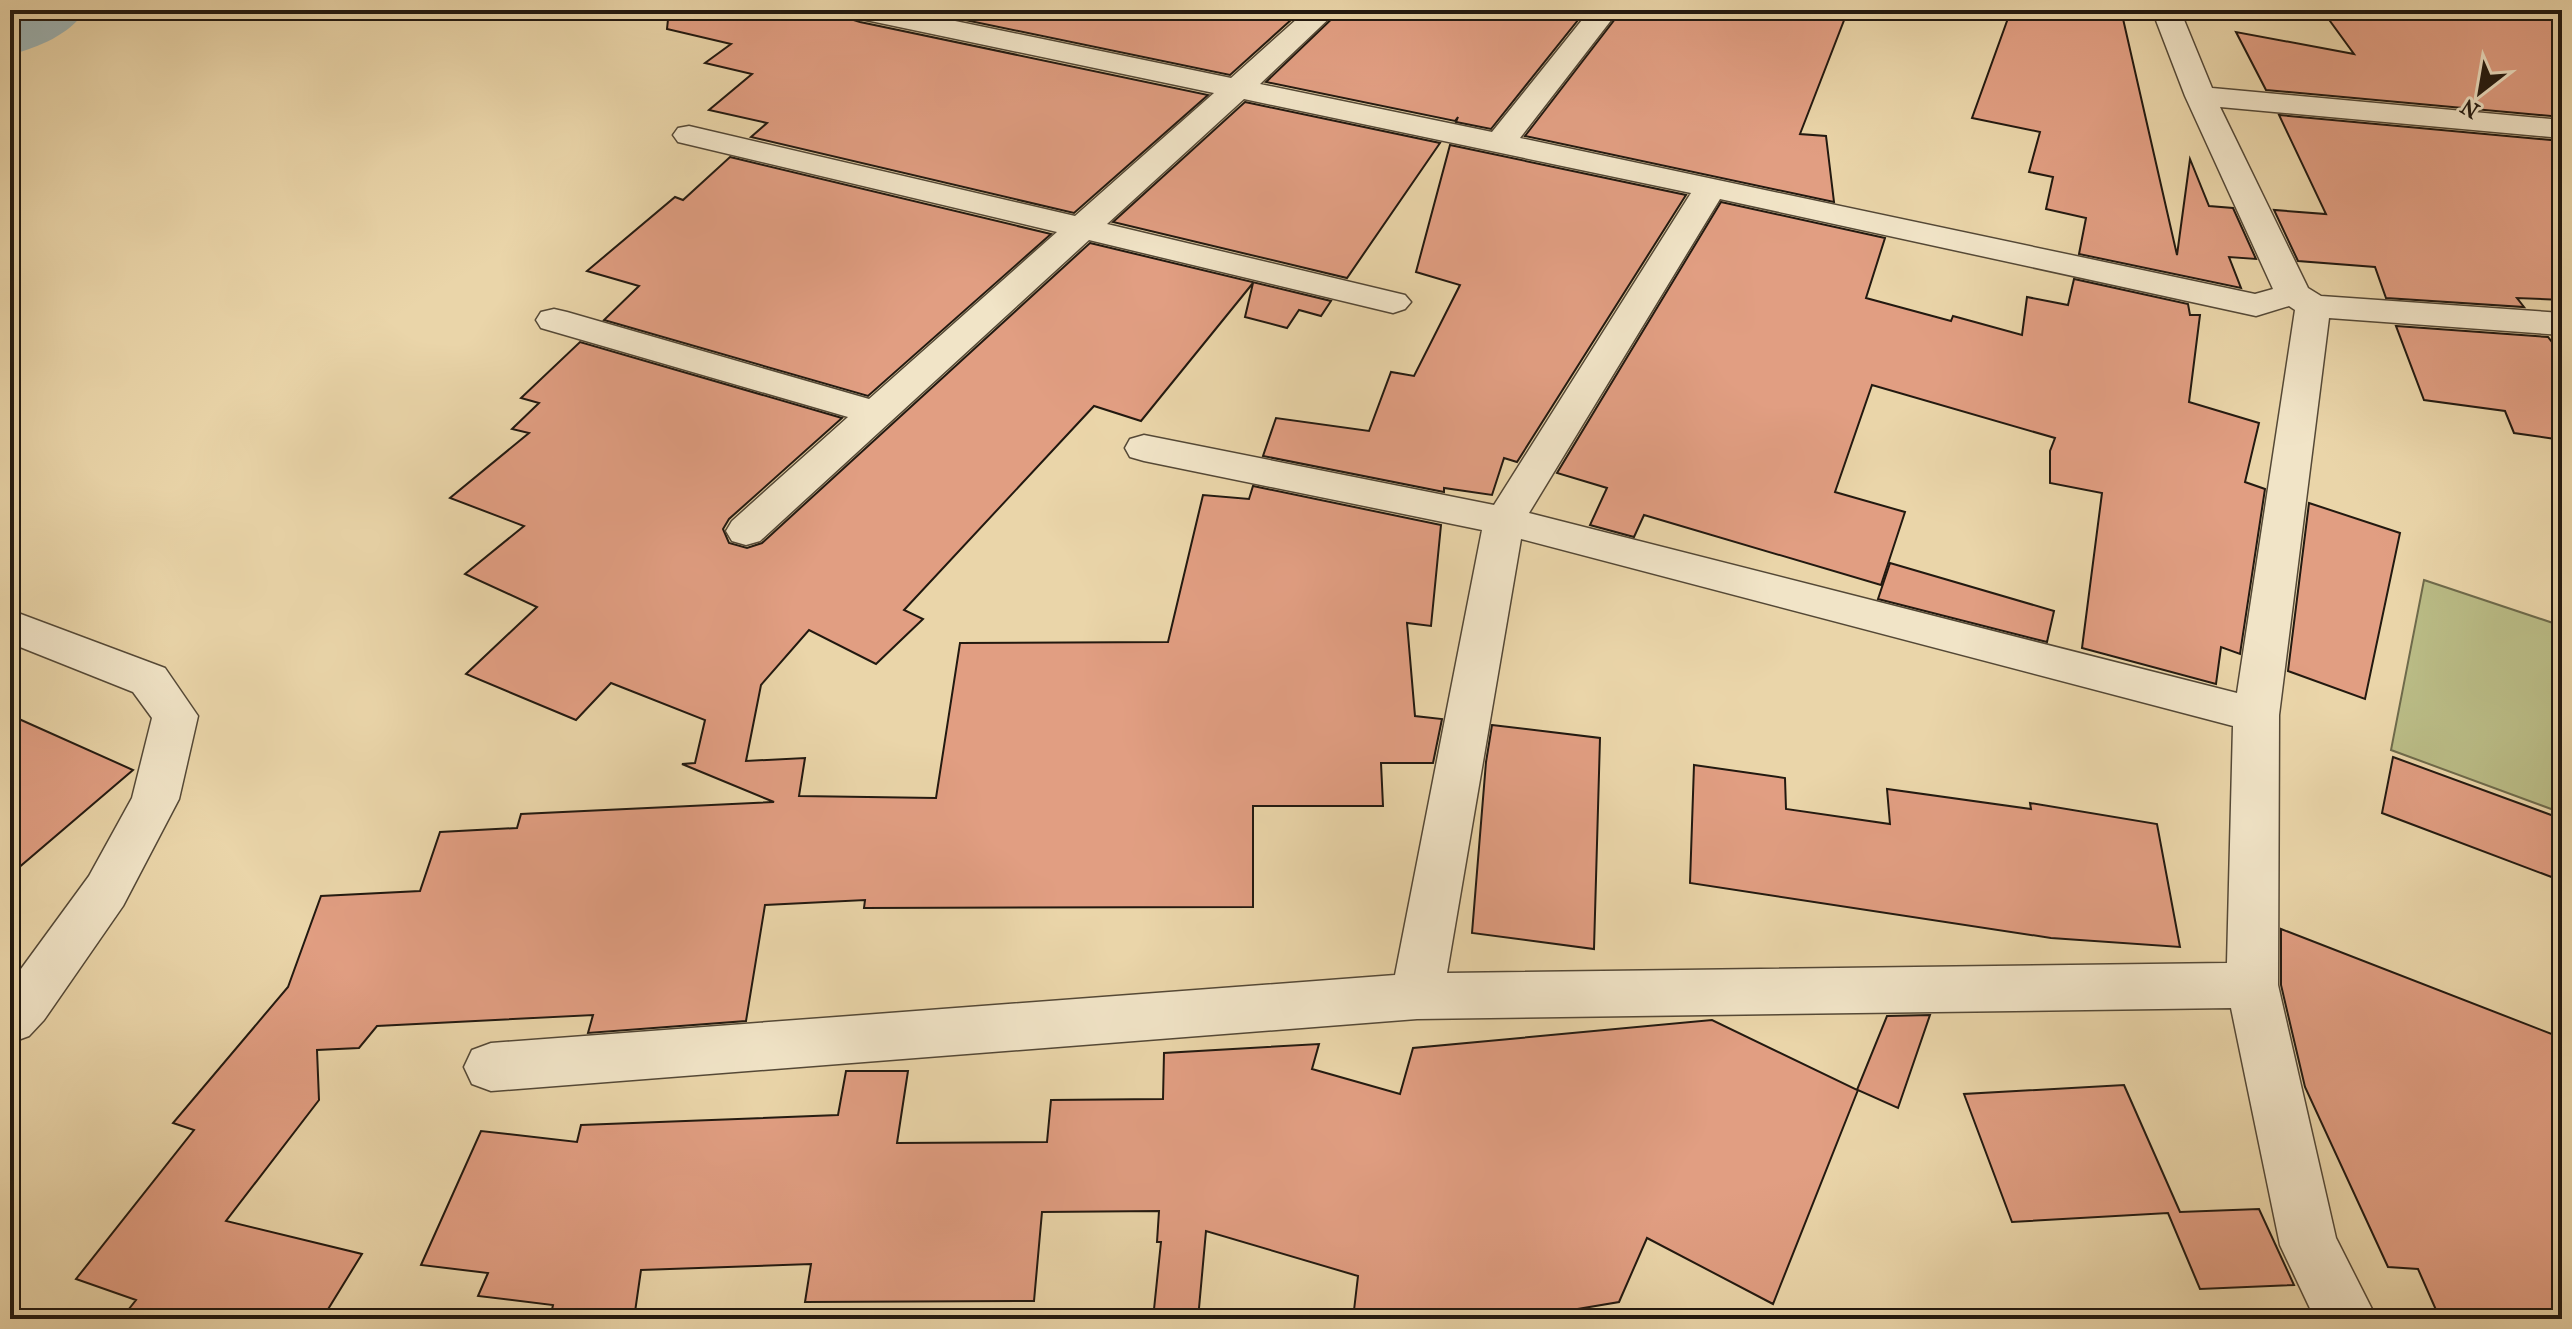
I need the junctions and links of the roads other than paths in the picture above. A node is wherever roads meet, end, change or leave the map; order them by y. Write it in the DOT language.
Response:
graph roads {
  1 [pos="861,10"];
  2 [pos="1324,10"];
  3 [pos="1605,10"];
  4 [pos="2166,10"];
  5 [pos="1236,90"];
  6 [pos="2200,96"];
  7 [pos="2562,129"];
  8 [pos="689,135"];
  9 [pos="1498,145"];
  10 [pos="1711,187"];
  11 [pos="1081,227"];
  12 [pos="2303,300"];
  13 [pos="1393,302"];
  14 [pos="554,320"];
  15 [pos="2562,324"];
  16 [pos="876,413"];
  17 [pos="1144,448"];
  18 [pos="1504,521"];
  19 [pos="746,531"];
  20 [pos="10,626"];
  21 [pos="2256,715"];
  22 [pos="2252,985"];
  23 [pos="1417,996"];
  24 [pos="10,1020"];
  25 [pos="491,1067"];
  26 [pos="2347,1319"];
  1 -- 5 [label="street"];
  2 -- 5 [label="street"];
  3 -- 9 [label="street"];
  4 -- 6 [label="street"];
  5 -- 9 [label="street"];
  5 -- 11 [label="street"];
  6 -- 7 [label="street"];
  6 -- 12 [label="street"];
  8 -- 11 [label="street"];
  9 -- 10 [label="street"];
  10 -- 12 [label="street"];
  10 -- 18 [label="street"];
  11 -- 13 [label="street"];
  11 -- 16 [label="street"];
  12 -- 15 [label="street"];
  12 -- 21 [label="street"];
  14 -- 16 [label="street"];
  16 -- 19 [label="street"];
  17 -- 18 [label="street"];
  18 -- 21 [label="street"];
  18 -- 23 [label="street"];
  20 -- 24 [label="street"];
  21 -- 22 [label="street"];
  22 -- 23 [label="street"];
  22 -- 26 [label="street"];
  23 -- 25 [label="street"];
}
